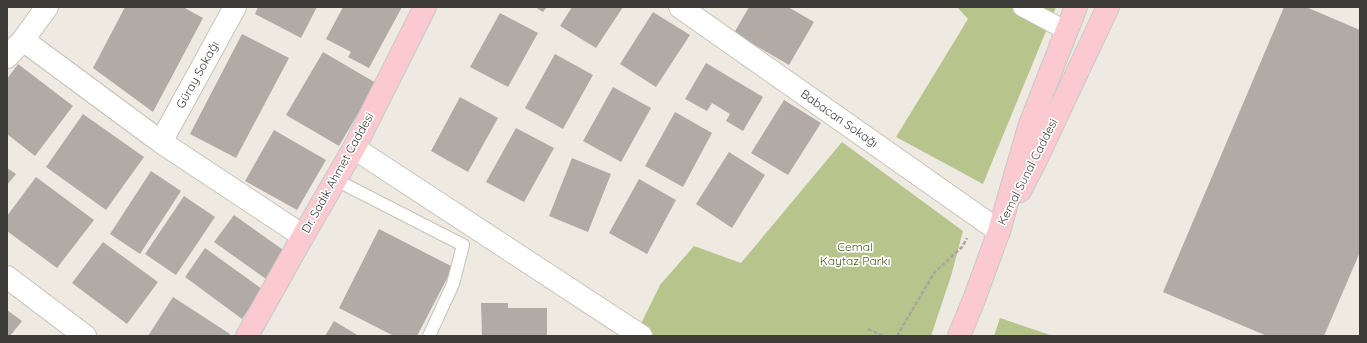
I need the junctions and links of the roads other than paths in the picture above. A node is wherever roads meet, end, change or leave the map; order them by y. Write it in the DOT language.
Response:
graph roads {
  1 [pos="47,7"];
  2 [pos="236,7"];
  3 [pos="425,7"];
  4 [pos="680,7"];
  5 [pos="1022,7"];
  6 [pos="1076,7"];
  7 [pos="1108,7"];
  8 [pos="1067,31"];
  9 [pos="23,40"];
  10 [pos="7,57"];
  11 [pos="161,142"];
  12 [pos="354,148"];
  13 [pos="336,180"];
  14 [pos="999,231"];
  15 [pos="303,236"];
  16 [pos="7,277"];
  17 [pos="85,336"];
  18 [pos="247,336"];
  19 [pos="429,336"];
  20 [pos="641,336"];
  21 [pos="959,336"];
  1 -- 9 [label="street"];
  2 -- 11 [label="street, Güray Sokağı"];
  3 -- 12 [label="main road, Dr. Sadık Ahmet Caddesi"];
  4 -- 14 [label="street, Babacan Sokağı"];
  5 -- 8 [label="street"];
  6 -- 8 [label="main road, Kemal Sunal Caddesi"];
  7 -- 14 [label="main road, Kemal Sunal Caddesi"];
  8 -- 14 [label="main road, Kemal Sunal Caddesi"];
  9 -- 10 [label="street"];
  9 -- 11 [label="street"];
  11 -- 15 [label="street"];
  12 -- 13 [label="main road, Dr. Sadık Ahmet Caddesi"];
  12 -- 20 [label="street"];
  13 -- 15 [label="main road, Dr. Sadık Ahmet Caddesi"];
  13 -- 19 [label="lane"];
  14 -- 21 [label="main road"];
  15 -- 18 [label="main road, Dr. Sadık Ahmet Caddesi"];
  16 -- 17 [label="street"];
}
